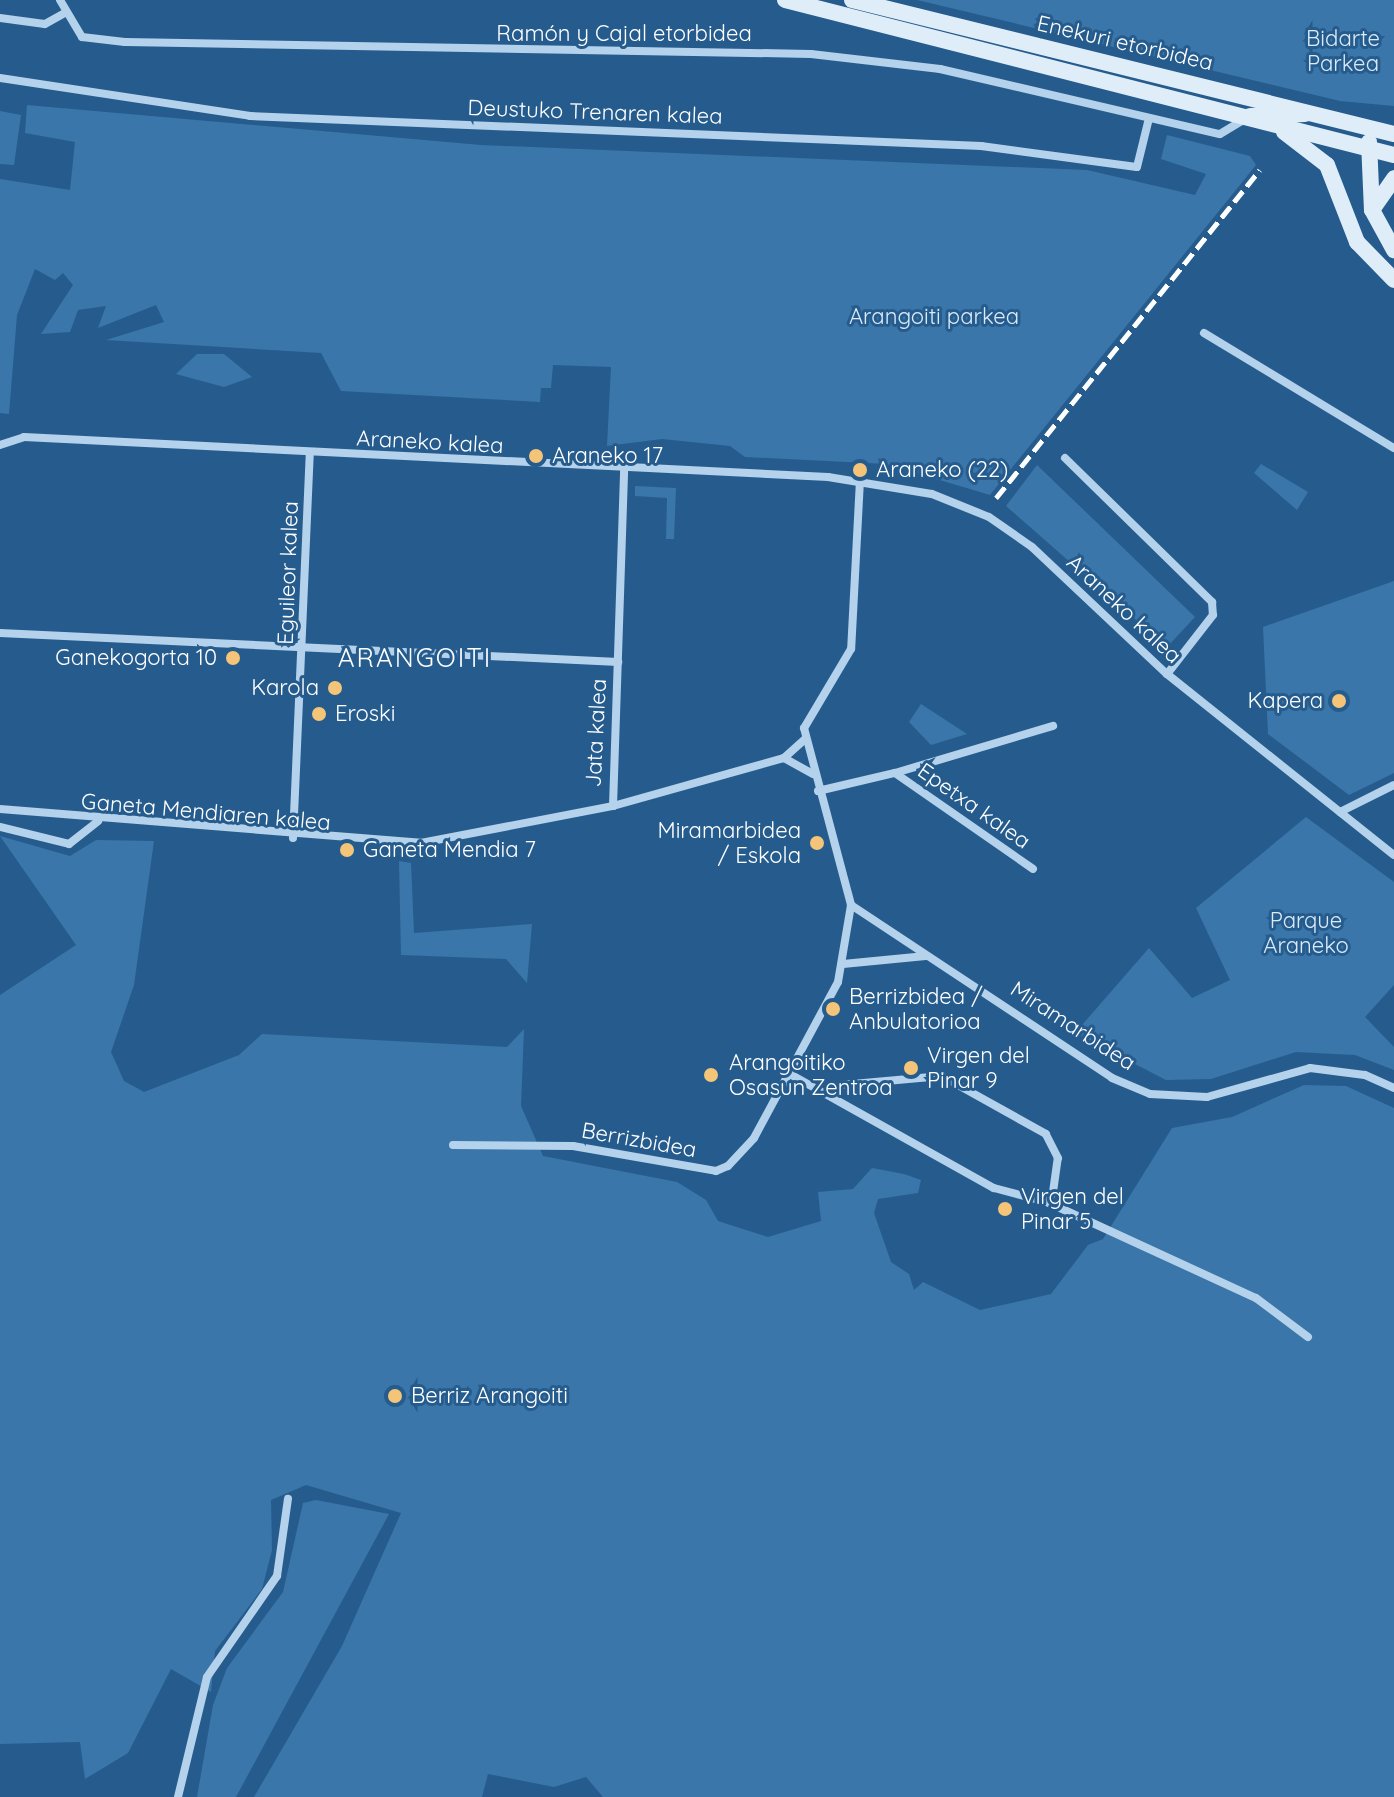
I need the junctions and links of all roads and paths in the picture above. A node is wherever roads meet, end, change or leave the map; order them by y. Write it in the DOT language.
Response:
graph roads {
  1 [pos="60,0"];
  2 [pos="785,0"];
  3 [pos="852,0"];
  4 [pos="63,14"];
  5 [pos="3,21"];
  6 [pos="0,78"];
  7 [pos="1315,112"];
  8 [pos="1249,117"];
  9 [pos="1149,118"];
  10 [pos="1362,125"];
  11 [pos="1276,127"];
  12 [pos="1394,134"];
  13 [pos="1371,149"];
  14 [pos="1394,155"];
  15 [pos="1394,178"];
  16 [pos="1372,210"];
  17 [pos="1394,250"];
  18 [pos="1394,280"];
  19 [pos="1204,333"];
  20 [pos="0,445"];
  21 [pos="1394,448"];
  22 [pos="310,454"];
  23 [pos="1065,458"];
  24 [pos="624,469"];
  25 [pos="860,480"];
  26 [pos="0,633"];
  27 [pos="304,644"];
  28 [pos="618,662"];
  29 [pos="1167,674"];
  30 [pos="1053,726"];
  31 [pos="805,739"];
  32 [pos="784,758"];
  33 [pos="895,773"];
  34 [pos="813,774"];
  35 [pos="1394,785"];
  36 [pos="818,791"];
  37 [pos="613,806"];
  38 [pos="0,809"];
  39 [pos="1340,812"];
  40 [pos="98,821"];
  41 [pos="0,827"];
  42 [pos="293,838"];
  43 [pos="1394,855"];
  44 [pos="1033,869"];
  45 [pos="851,905"];
  46 [pos="926,956"];
  47 [pos="843,964"];
  48 [pos="788,1073"];
  49 [pos="1394,1088"];
  50 [pos="825,1094"];
  51 [pos="453,1145"];
  52 [pos="1047,1202"];
  53 [pos="1308,1337"];
  54 [pos="288,1499"];
  55 [pos="178,1797"];
  1 -- 4 [label="street"];
  2 -- 8 [label="main road, Enekuri etorbidea"];
  3 -- 7 [label="main road, Enekuri etorbidea"];
  4 -- 5 [label="street"];
  4 -- 9 [label="street, Ramón y Cajal etorbidea"];
  6 -- 9 [label="street, Deustuko Trenaren kalea"];
  7 -- 8 [label="main road"];
  7 -- 10 [label="main road, Enekuri etorbidea"];
  8 -- 9 [label="street, Ramón y Cajal etorbidea"];
  8 -- 11 [label="main road, Enekuri etorbidea"];
  10 -- 12 [label="main road, Enekuri etorbidea"];
  10 -- 13 [label="main road"];
  11 -- 13 [label="main road, Enekuri etorbidea"];
  11 -- 18 [label="main road, Enekuri etorbidea"];
  13 -- 14 [label="main road, Enekuri etorbidea"];
  13 -- 16 [label="main road"];
  15 -- 16 [label="main road"];
  16 -- 17 [label="main road"];
  19 -- 21 [label="street"];
  20 -- 22 [label="street, Araneko kalea"];
  22 -- 24 [label="street, Araneko kalea"];
  22 -- 27 [label="street, Eguileor kalea"];
  23 -- 29 [label="street"];
  24 -- 25 [label="street, Araneko kalea"];
  24 -- 28 [label="street, Jata kalea"];
  25 -- 29 [label="street, Araneko kalea"];
  25 -- 31 [label="street"];
  26 -- 27 [label="street"];
  27 -- 28 [label="street"];
  27 -- 42 [label="street, Eguileor kalea"];
  28 -- 37 [label="street, Jata kalea"];
  29 -- 39 [label="street, Araneko kalea"];
  30 -- 33 [label="street, Epetxa kalea"];
  31 -- 32 [label="street, Ganeta Mendiaren kalea"];
  31 -- 34 [label="street"];
  32 -- 34 [label="street"];
  32 -- 37 [label="street, Ganeta Mendiaren kalea"];
  33 -- 36 [label="street, Epetxa kalea"];
  33 -- 44 [label="street, Epetxa kalea"];
  34 -- 36 [label="street"];
  35 -- 39 [label="street"];
  36 -- 45 [label="street"];
  37 -- 42 [label="street, Ganeta Mendiaren kalea"];
  38 -- 40 [label="street, Ganeta Mendiaren kalea"];
  39 -- 43 [label="street, Araneko kalea"];
  40 -- 41 [label="street"];
  40 -- 42 [label="street, Ganeta Mendiaren kalea"];
  45 -- 46 [label="street, Miramarbidea"];
  45 -- 47 [label="street, Berrizbidea"];
  46 -- 47 [label="street"];
  46 -- 49 [label="street, Miramarbidea"];
  47 -- 48 [label="street, Berrizbidea"];
  48 -- 50 [label="street"];
  48 -- 51 [label="street, Berrizbidea"];
  50 -- 52 [label="street"];
  50 -- 52 [label="street"];
  52 -- 53 [label="street"];
  54 -- 55 [label="street"];
}
